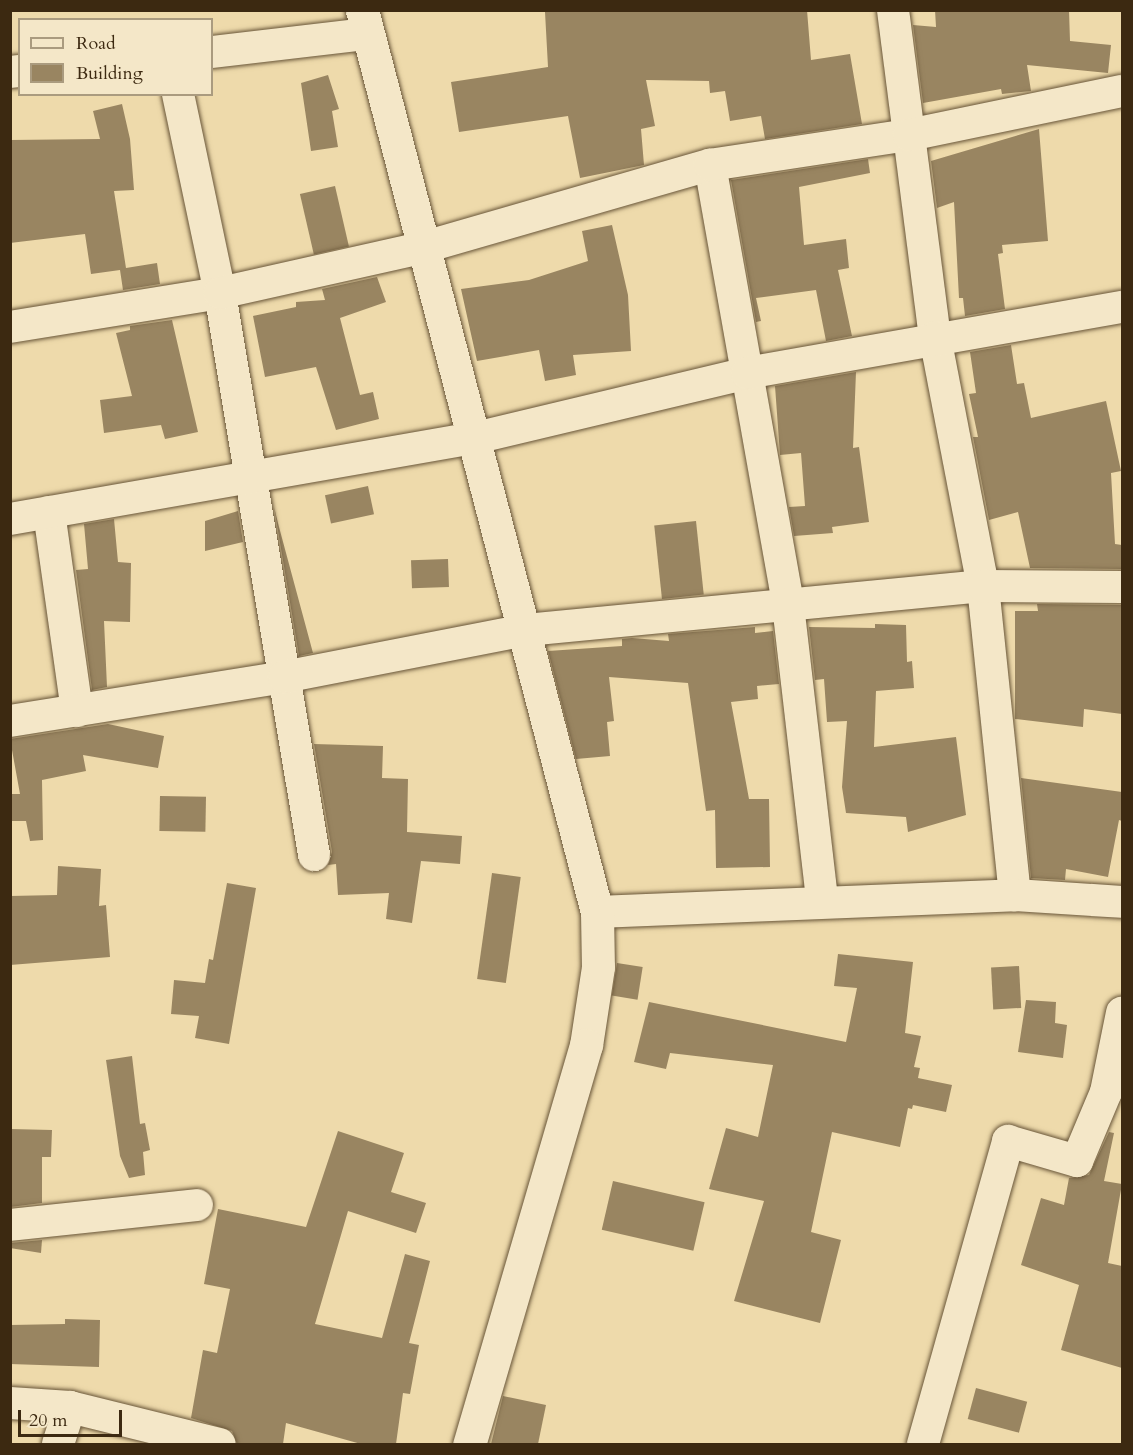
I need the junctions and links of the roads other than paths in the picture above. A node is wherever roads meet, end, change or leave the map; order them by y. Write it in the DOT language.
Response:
graph roads {
  1 [pos="893,10"];
  2 [pos="364,22"];
  3 [pos="213,52"];
  4 [pos="1122,91"];
  5 [pos="178,96"];
  6 [pos="909,135"];
  7 [pos="710,165"];
  8 [pos="425,247"];
  9 [pos="220,293"];
  10 [pos="1122,307"];
  11 [pos="10,327"];
  12 [pos="935,337"];
  13 [pos="747,373"];
  14 [pos="475,438"];
  15 [pos="250,476"];
  16 [pos="49,512"];
  17 [pos="10,519"];
  18 [pos="983,586"];
  19 [pos="1122,587"];
  20 [pos="788,605"];
  21 [pos="526,630"];
  22 [pos="284,677"];
  23 [pos="77,711"];
  24 [pos="10,721"];
  25 [pos="314,855"];
  26 [pos="1015,895"];
  27 [pos="822,901"];
  28 [pos="1122,902"];
  29 [pos="597,912"];
  30 [pos="1122,1013"];
  31 [pos="197,1205"];
  32 [pos="10,1225"];
  33 [pos="10,1403"];
  34 [pos="70,1407"];
  35 [pos="58,1444"];
  36 [pos="220,1444"];
  37 [pos="469,1444"];
  38 [pos="923,1444"];
  1 -- 6 [label="street"];
  2 -- 3 [label="street"];
  2 -- 8 [label="street"];
  4 -- 6 [label="street"];
  5 -- 9 [label="street"];
  6 -- 7 [label="street"];
  6 -- 12 [label="street"];
  7 -- 8 [label="street"];
  7 -- 13 [label="street"];
  8 -- 9 [label="street"];
  8 -- 14 [label="street"];
  9 -- 11 [label="street"];
  9 -- 15 [label="street"];
  10 -- 12 [label="street"];
  12 -- 13 [label="street"];
  12 -- 18 [label="street"];
  13 -- 14 [label="street"];
  13 -- 20 [label="street"];
  14 -- 15 [label="street"];
  14 -- 21 [label="street"];
  15 -- 16 [label="street"];
  15 -- 22 [label="street"];
  16 -- 17 [label="street"];
  16 -- 23 [label="street"];
  18 -- 19 [label="street"];
  18 -- 20 [label="street"];
  18 -- 26 [label="street"];
  20 -- 21 [label="street"];
  20 -- 27 [label="street"];
  21 -- 22 [label="street"];
  21 -- 29 [label="street"];
  22 -- 23 [label="street"];
  22 -- 25 [label="street"];
  23 -- 24 [label="street"];
  26 -- 27 [label="street"];
  26 -- 28 [label="street"];
  27 -- 29 [label="street"];
  29 -- 37 [label="street"];
  30 -- 38 [label="street"];
  31 -- 32 [label="street"];
  33 -- 34 [label="street"];
  34 -- 35 [label="street"];
  34 -- 36 [label="street"];
}
